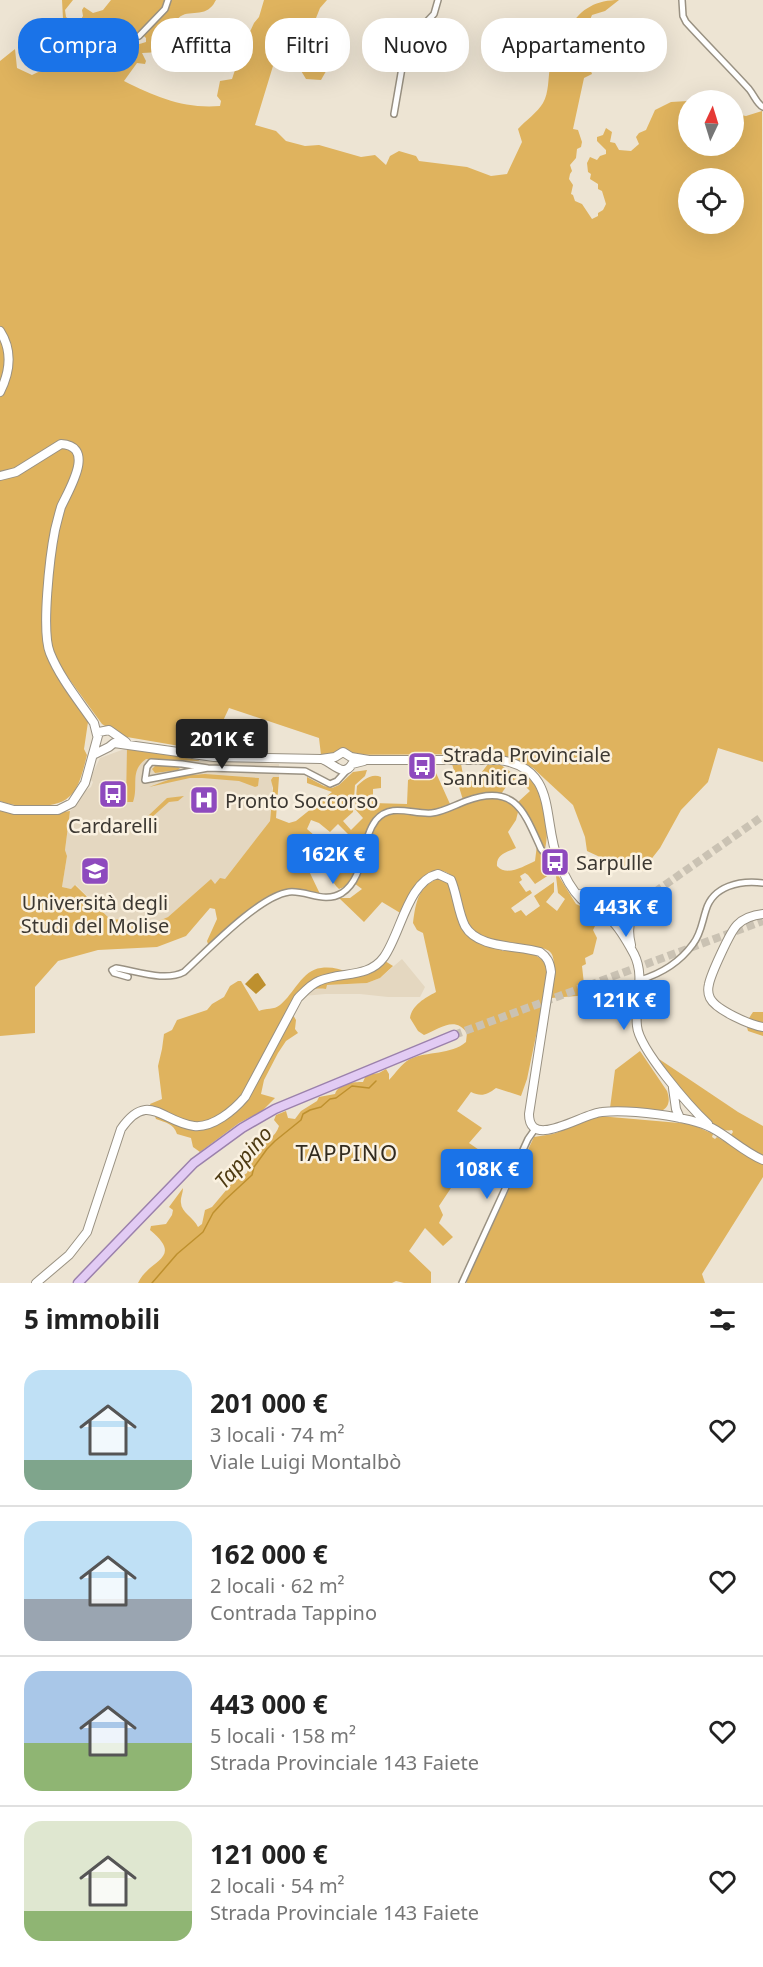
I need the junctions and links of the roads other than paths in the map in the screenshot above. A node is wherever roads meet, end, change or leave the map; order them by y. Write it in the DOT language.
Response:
graph roads {
  1 [pos="168,0"];
  2 [pos="438,0"];
  3 [pos="682,0"];
  4 [pos="139,36"];
  5 [pos="763,106"];
  6 [pos="394,114"];
  7 [pos="0,331"];
  8 [pos="0,392"];
  9 [pos="0,476"];
  10 [pos="94,723"];
  11 [pos="109,731"];
  12 [pos="96,738"];
  13 [pos="114,743"];
  14 [pos="127,743"];
  15 [pos="104,748"];
  16 [pos="93,755"];
  17 [pos="335,763"];
  18 [pos="350,763"];
  19 [pos="208,768"];
  20 [pos="338,781"];
  21 [pos="0,806"];
  22 [pos="555,851"];
  23 [pos="763,883"];
  24 [pos="575,891"];
  25 [pos="619,906"];
  26 [pos="763,915"];
  27 [pos="630,919"];
  28 [pos="613,923"];
  29 [pos="633,953"];
  30 [pos="128,977"];
  31 [pos="640,980"];
  32 [pos="763,1028"];
  33 [pos="454,1035"];
  34 [pos="679,1099"];
  35 [pos="658,1116"];
  36 [pos="680,1118"];
  37 [pos="535,1129"];
  38 [pos="714,1129"];
  39 [pos="763,1160"];
  40 [pos="36,1283"];
  41 [pos="78,1283"];
  42 [pos="462,1283"];
  1 -- 4 [label="street"];
  2 -- 6 [label="street"];
  3 -- 5 [label="street"];
  7 -- 8 [label="street"];
  9 -- 10 [label="street"];
  10 -- 11 [label="street"];
  10 -- 12 [label="street"];
  11 -- 12 [label="street"];
  11 -- 13 [label="street"];
  11 -- 14 [label="street"];
  12 -- 15 [label="street"];
  12 -- 16 [label="street"];
  13 -- 14 [label="street"];
  13 -- 15 [label="street"];
  14 -- 17 [label="street"];
  15 -- 16 [label="street"];
  16 -- 21 [label="street"];
  17 -- 18 [label="street"];
  17 -- 18 [label="street"];
  17 -- 20 [label="street"];
  18 -- 20 [label="street"];
  18 -- 22 [label="street"];
  19 -- 19 [label="street"];
  19 -- 20 [label="street"];
  22 -- 24 [label="street"];
  22 -- 30 [label="street"];
  23 -- 31 [label="street"];
  24 -- 25 [label="street"];
  24 -- 28 [label="street"];
  25 -- 27 [label="street"];
  25 -- 27 [label="street"];
  25 -- 28 [label="street"];
  26 -- 32 [label="street"];
  27 -- 28 [label="street"];
  27 -- 29 [label="street"];
  28 -- 29 [label="street"];
  29 -- 31 [label="street"];
  31 -- 34 [label="street"];
  33 -- 41 [label="main road"];
  34 -- 35 [label="street"];
  34 -- 36 [label="street"];
  34 -- 38 [label="street"];
  35 -- 36 [label="street"];
  35 -- 37 [label="street"];
  36 -- 38 [label="street"];
  37 -- 40 [label="street"];
  37 -- 42 [label="street"];
  38 -- 39 [label="street"];
}
